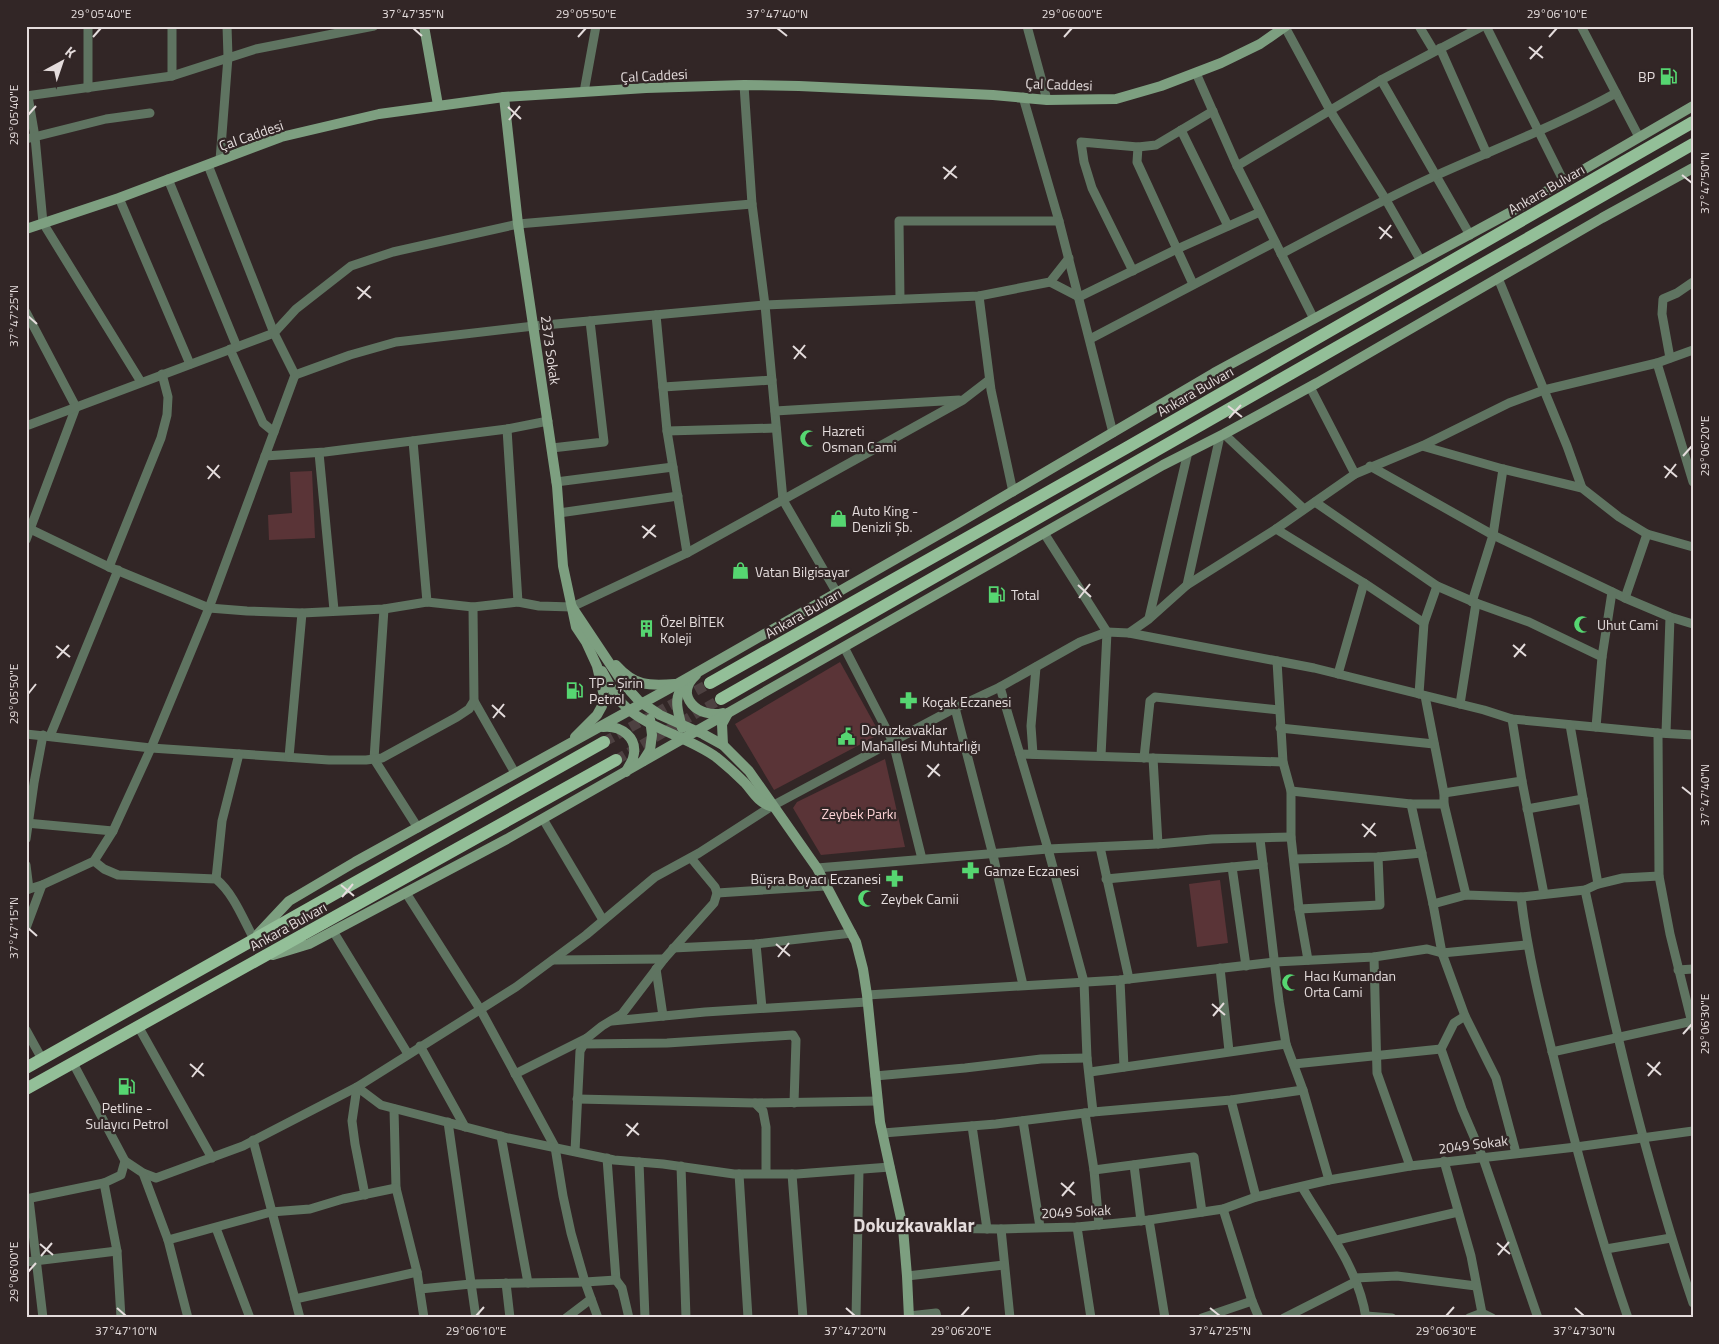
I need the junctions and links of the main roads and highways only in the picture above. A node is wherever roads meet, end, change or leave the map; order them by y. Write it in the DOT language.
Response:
graph roads {
  1 [pos="424,26"];
  2 [pos="1286,27"];
  3 [pos="504,97"];
  4 [pos="438,105"];
  5 [pos="1693,106"];
  6 [pos="1693,122"];
  7 [pos="1693,144"];
  8 [pos="1692,169"];
  9 [pos="26,229"];
  10 [pos="572,607"];
  11 [pos="590,631"];
  12 [pos="590,651"];
  13 [pos="702,669"];
  14 [pos="682,681"];
  15 [pos="710,683"];
  16 [pos="721,699"];
  17 [pos="642,704"];
  18 [pos="630,711"];
  19 [pos="652,711"];
  20 [pos="728,712"];
  21 [pos="650,722"];
  22 [pos="681,724"];
  23 [pos="599,727"];
  24 [pos="697,732"];
  25 [pos="684,739"];
  26 [pos="604,742"];
  27 [pos="566,745"];
  28 [pos="723,745"];
  29 [pos="616,760"];
  30 [pos="641,764"];
  31 [pos="625,773"];
  32 [pos="773,806"];
  33 [pos="254,939"];
  34 [pos="260,958"];
  35 [pos="26,1068"];
  36 [pos="26,1090"];
  37 [pos="909,1317"];
  1 -- 4 [label="main road"];
  2 -- 3 [label="main road, Çal Caddesi"];
  3 -- 4 [label="main road, Çal Caddesi"];
  3 -- 10 [label="main road, 2373 Sokak"];
  4 -- 9 [label="main road, Çal Caddesi"];
  5 -- 13 [label="main road"];
  6 -- 15 [label="main road, Ankara Bulvarı"];
  7 -- 16 [label="main road"];
  8 -- 20 [label="main road"];
  10 -- 11 [label="main road"];
  10 -- 12 [label="main road, 2373 Sokak"];
  11 -- 14 [label="main road"];
  11 -- 17 [label="main road"];
  12 -- 18 [label="main road"];
  12 -- 27 [label="main road"];
  13 -- 14 [label="main road"];
  13 -- 20 [label="main road"];
  14 -- 17 [label="main road"];
  14 -- 22 [label="main road"];
  17 -- 18 [label="main road"];
  17 -- 19 [label="main road"];
  18 -- 21 [label="main road"];
  18 -- 23 [label="main road"];
  19 -- 21 [label="main road"];
  19 -- 22 [label="main road"];
  20 -- 24 [label="main road"];
  20 -- 28 [label="main road"];
  21 -- 25 [label="main road"];
  21 -- 30 [label="main road"];
  22 -- 24 [label="main road"];
  22 -- 25 [label="main road"];
  23 -- 27 [label="main road"];
  23 -- 31 [label="main road"];
  24 -- 25 [label="main road"];
  24 -- 28 [label="main road"];
  25 -- 30 [label="main road"];
  25 -- 32 [label="main road"];
  26 -- 33 [label="main road, Ankara Bulvarı"];
  27 -- 33 [label="main road"];
  28 -- 32 [label="main road"];
  29 -- 34 [label="main road, Ankara Bulvarı"];
  30 -- 31 [label="main road"];
  31 -- 34 [label="main road"];
  32 -- 37 [label="main road"];
  33 -- 35 [label="main road, Ankara Bulvarı"];
  34 -- 36 [label="main road, Ankara Bulvarı"];
}
